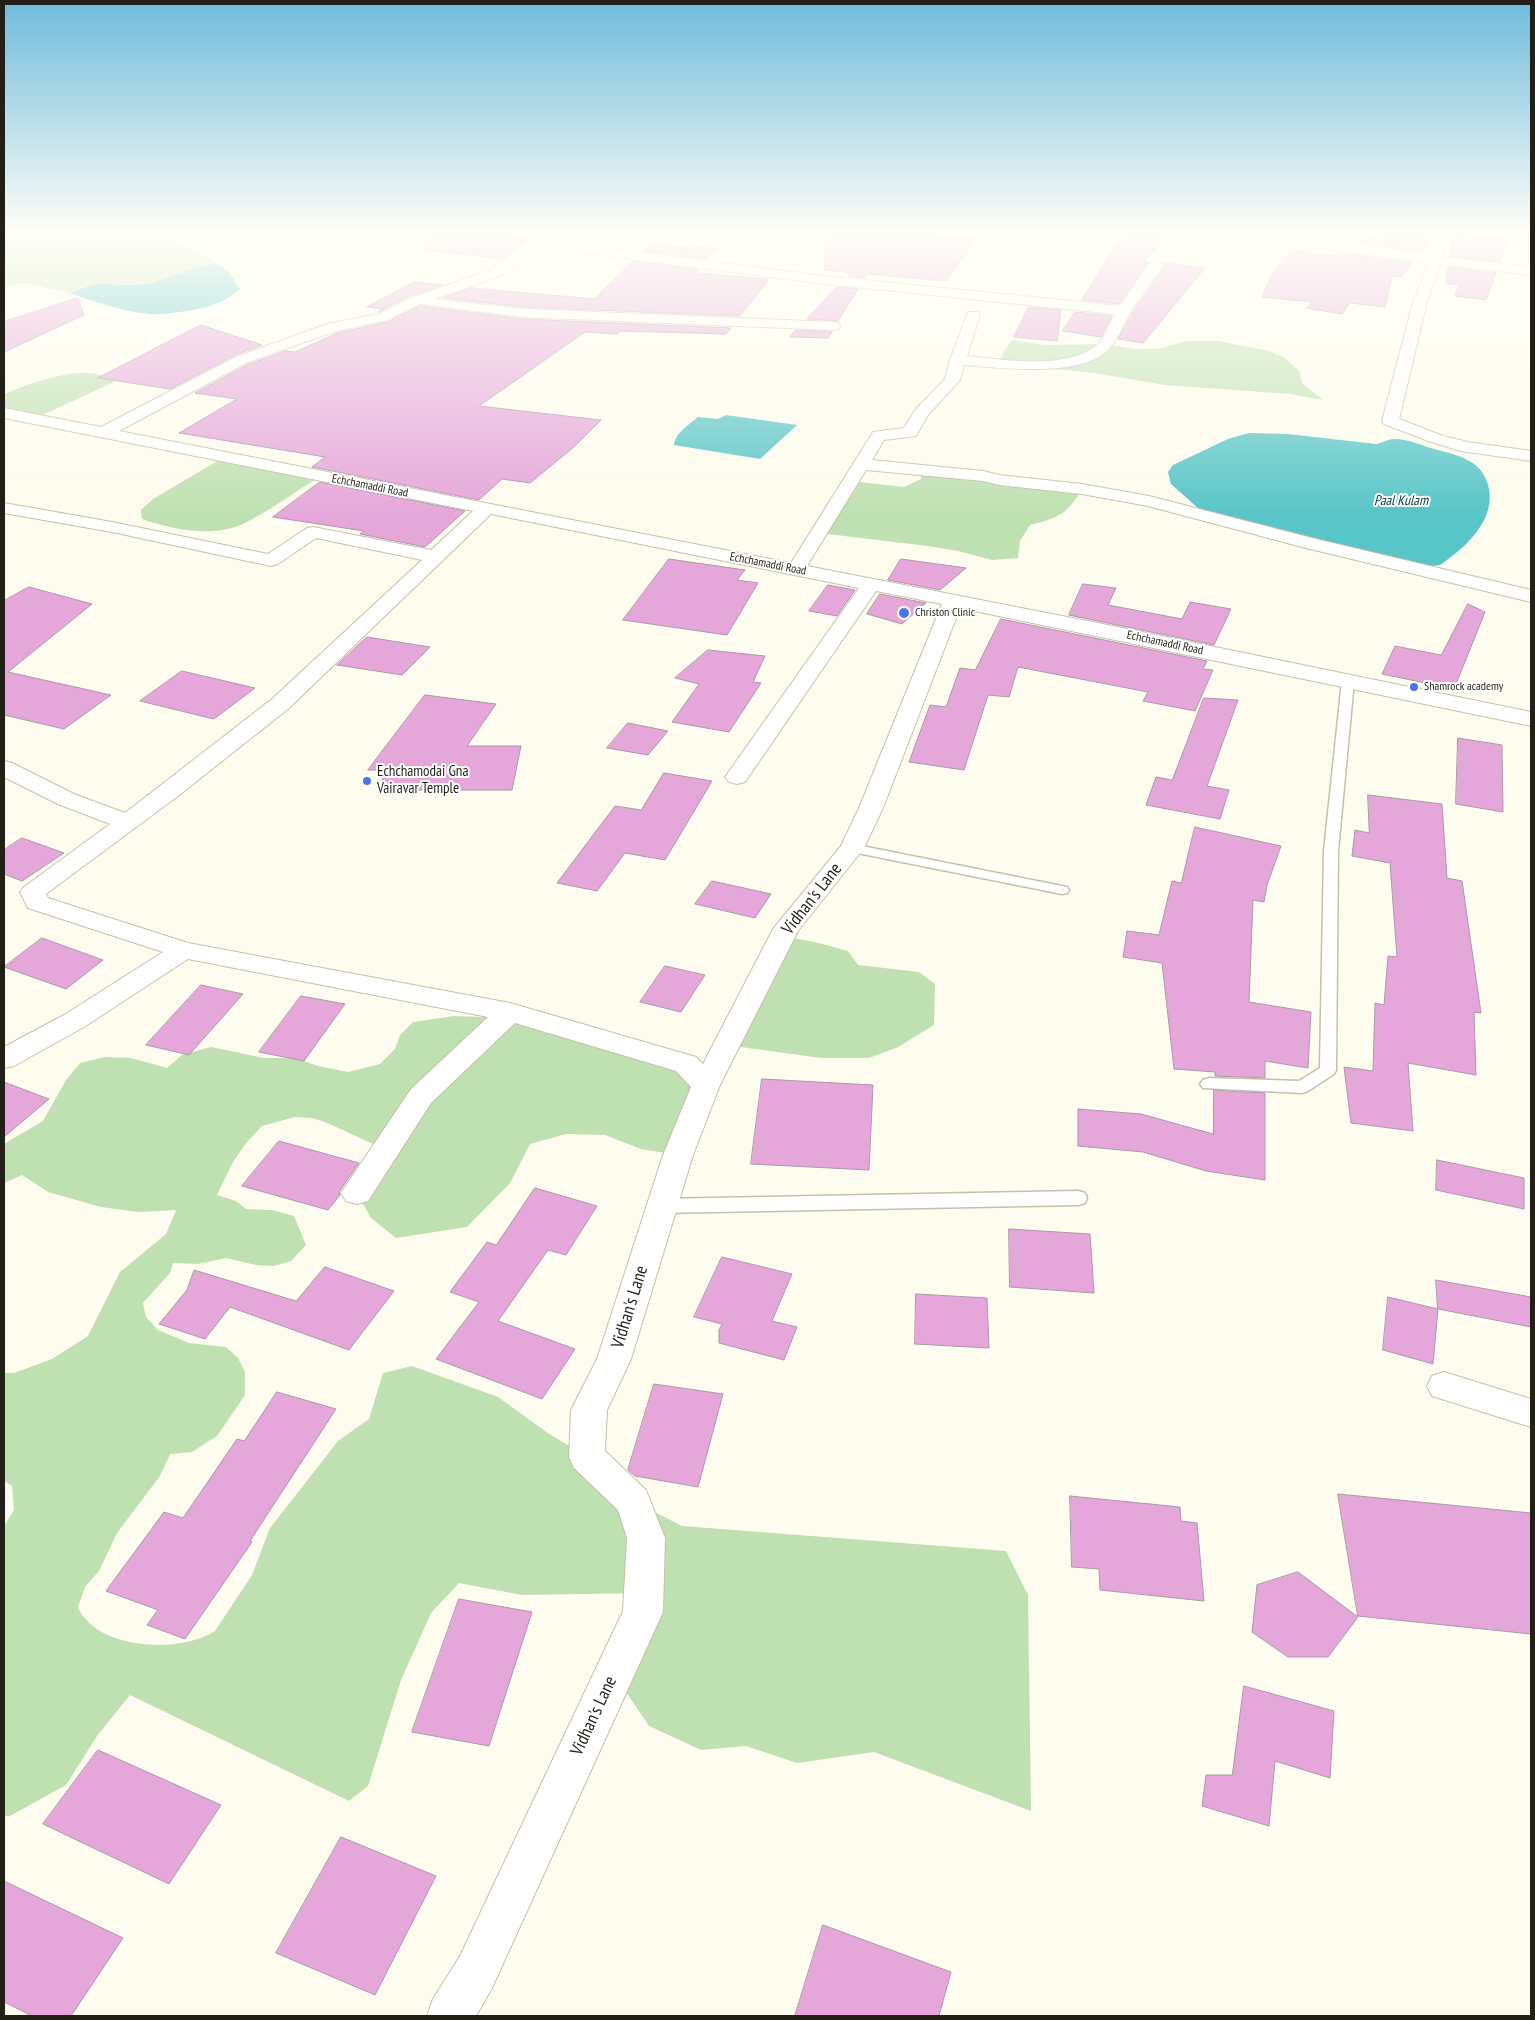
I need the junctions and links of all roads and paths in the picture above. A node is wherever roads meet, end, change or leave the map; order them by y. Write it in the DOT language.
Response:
graph roads {
  1 [pos="336,326"];
  2 [pos="969,326"];
  3 [pos="1115,326"];
  4 [pos="1414,326"];
  5 [pos="957,360"];
  6 [pos="4,412"];
  7 [pos="102,433"];
  8 [pos="1531,456"];
  9 [pos="862,464"];
  10 [pos="4,508"];
  11 [pos="486,509"];
  12 [pos="436,557"];
  13 [pos="796,569"];
  14 [pos="872,585"];
  15 [pos="1531,596"];
  16 [pos="953,600"];
  17 [pos="1348,681"];
  18 [pos="1531,719"];
  19 [pos="4,768"];
  20 [pos="737,777"];
  21 [pos="127,822"];
  22 [pos="852,848"];
  23 [pos="1062,890"];
  24 [pos="184,950"];
  25 [pos="510,1012"];
  26 [pos="4,1059"];
  27 [pos="1209,1084"];
  28 [pos="706,1085"];
  29 [pos="357,1193"];
  30 [pos="1078,1198"];
  31 [pos="661,1206"];
  32 [pos="1444,1386"];
  33 [pos="1531,1413"];
  34 [pos="450,2016"];
  1 -- 7 [label="street"];
  2 -- 5 [label="street"];
  3 -- 5 [label="street"];
  4 -- 8 [label="street"];
  5 -- 9 [label="street"];
  6 -- 7 [label="street, Echchamaddi Road"];
  7 -- 11 [label="street, Echchamaddi Road"];
  9 -- 13 [label="street"];
  9 -- 15 [label="street"];
  10 -- 12 [label="street"];
  11 -- 12 [label="street"];
  11 -- 13 [label="street, Echchamaddi Road"];
  12 -- 21 [label="street"];
  13 -- 14 [label="street, Echchamaddi Road"];
  14 -- 16 [label="street, Echchamaddi Road"];
  14 -- 20 [label="street"];
  16 -- 17 [label="street, Echchamaddi Road"];
  16 -- 22 [label="street, Vidhan's Lane"];
  17 -- 18 [label="street, Echchamaddi Road"];
  17 -- 27 [label="lane"];
  19 -- 21 [label="street"];
  21 -- 24 [label="street"];
  22 -- 23 [label="lane"];
  22 -- 28 [label="street, Vidhan's Lane"];
  24 -- 25 [label="street"];
  24 -- 26 [label="street"];
  25 -- 28 [label="street"];
  25 -- 29 [label="street"];
  28 -- 31 [label="street, Vidhan's Lane"];
  30 -- 31 [label="lane"];
  31 -- 34 [label="street, Vidhan's Lane"];
  32 -- 33 [label="street"];
}
